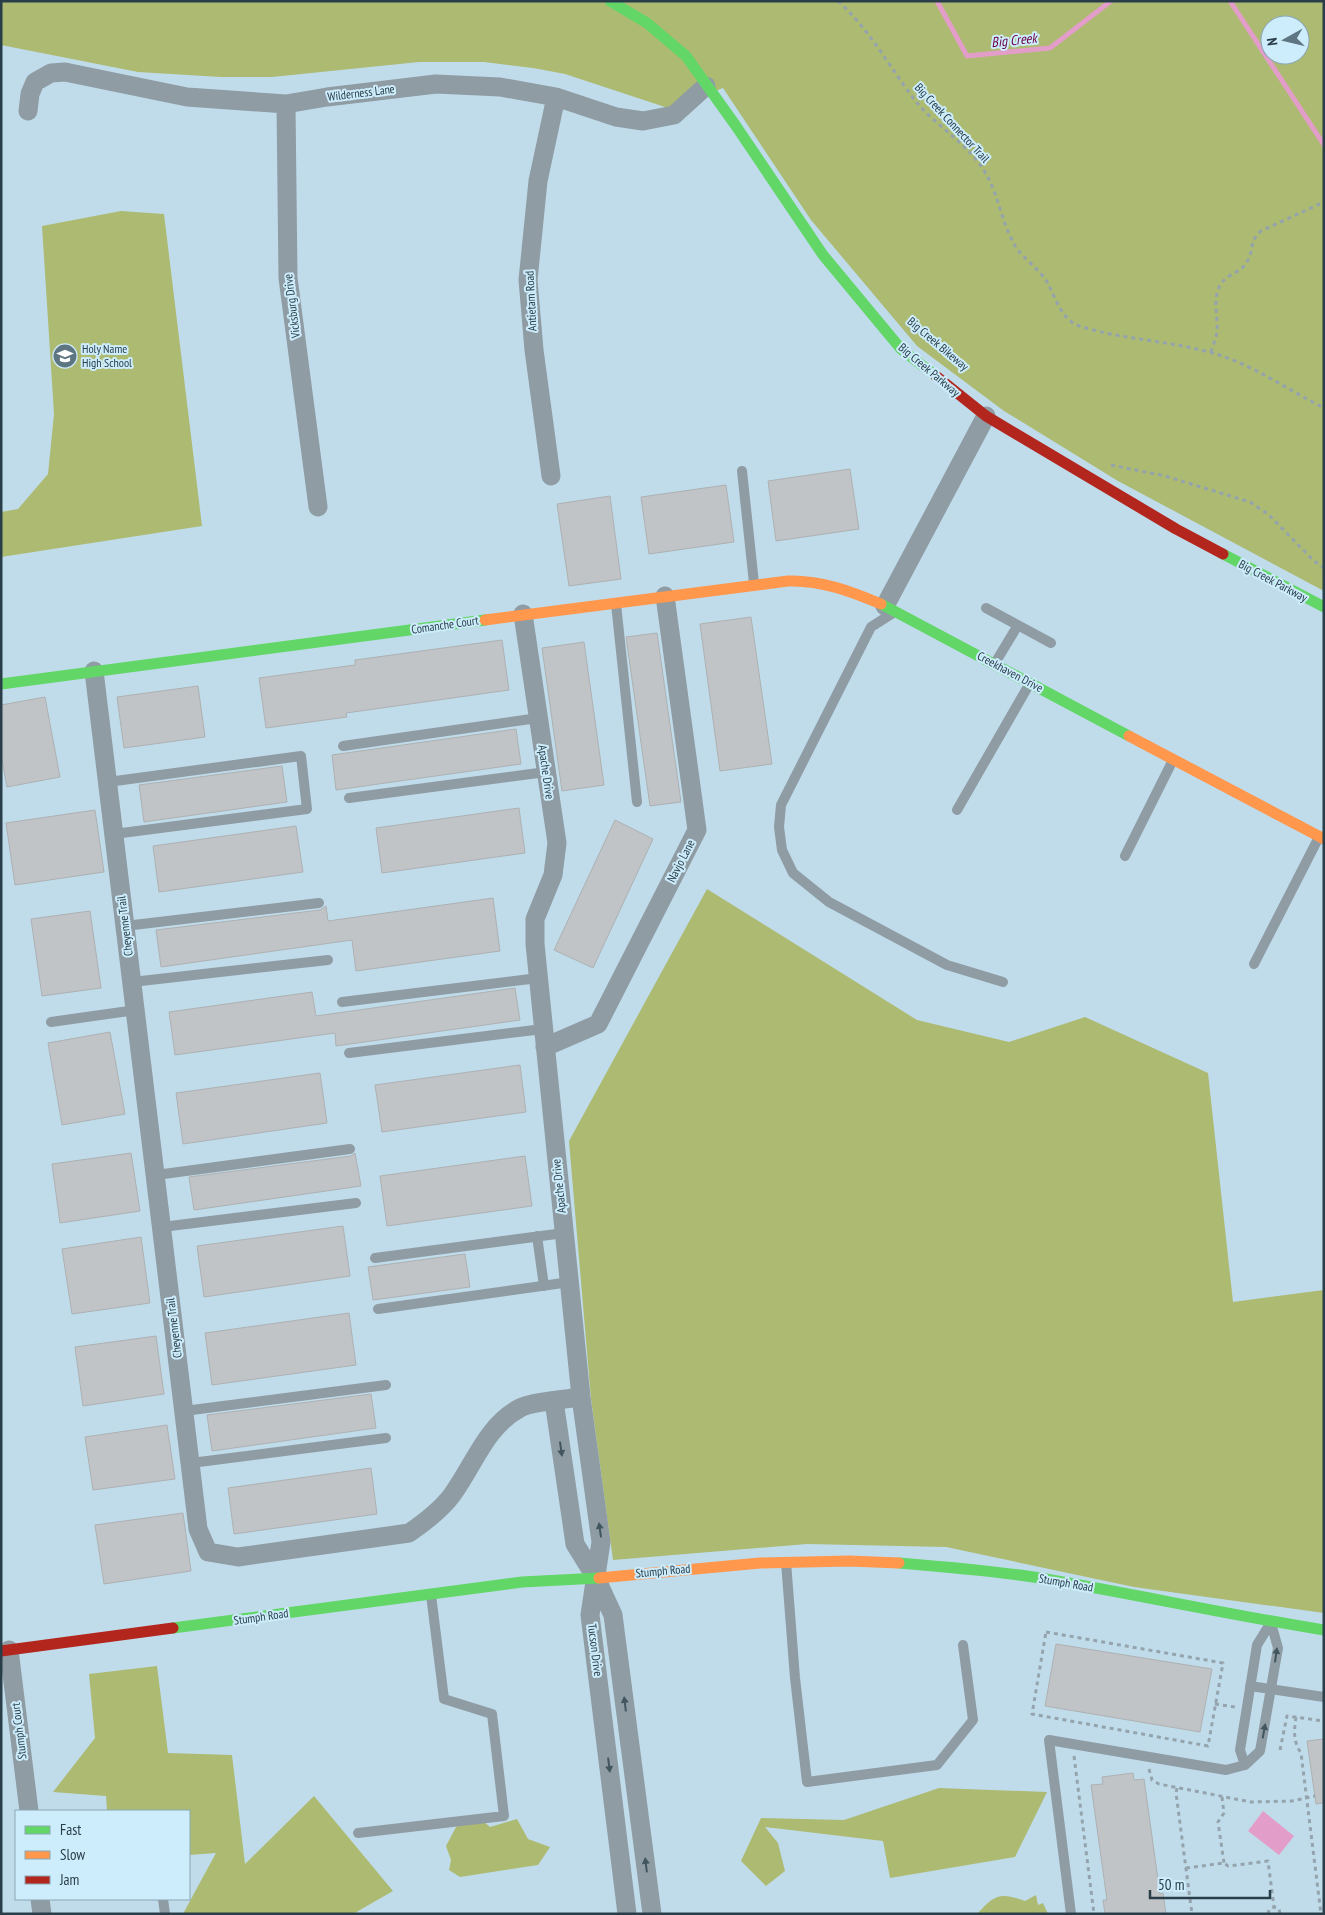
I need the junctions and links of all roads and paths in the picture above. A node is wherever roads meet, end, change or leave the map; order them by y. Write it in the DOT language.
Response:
graph roads {
  1 [pos="610,1"];
  2 [pos="838,1"];
  3 [pos="706,86"];
  4 [pos="556,97"];
  5 [pos="286,104"];
  6 [pos="28,111"];
  7 [pos="1324,202"];
  8 [pos="1210,352"];
  9 [pos="1324,408"];
  10 [pos="986,416"];
  11 [pos="1108,464"];
  12 [pos="742,471"];
  13 [pos="551,476"];
  14 [pos="318,507"];
  15 [pos="1324,568"];
  16 [pos="754,584"];
  17 [pos="665,596"];
  18 [pos="616,604"];
  19 [pos="1324,607"];
  20 [pos="986,608"];
  21 [pos="891,609"];
  22 [pos="523,614"];
  23 [pos="1018,625"];
  24 [pos="1051,643"];
  25 [pos="994,664"];
  26 [pos="94,671"];
  27 [pos="1030,683"];
  28 [pos="1,684"];
  29 [pos="538,718"];
  30 [pos="343,746"];
  31 [pos="1173,759"];
  32 [pos="546,772"];
  33 [pos="108,782"];
  34 [pos="349,798"];
  35 [pos="637,802"];
  36 [pos="958,810"];
  37 [pos="114,834"];
  38 [pos="1322,838"];
  39 [pos="1125,856"];
  40 [pos="319,903"];
  41 [pos="125,926"];
  42 [pos="328,960"];
  43 [pos="1254,964"];
  44 [pos="538,978"];
  45 [pos="132,982"];
  46 [pos="1003,982"];
  47 [pos="342,1002"];
  48 [pos="136,1010"];
  49 [pos="51,1022"];
  50 [pos="544,1038"];
  51 [pos="349,1054"];
  52 [pos="350,1149"];
  53 [pos="156,1175"];
  54 [pos="356,1203"];
  55 [pos="162,1227"];
  56 [pos="564,1233"];
  57 [pos="537,1236"];
  58 [pos="375,1258"];
  59 [pos="570,1282"];
  60 [pos="544,1286"];
  61 [pos="378,1308"];
  62 [pos="386,1385"];
  63 [pos="581,1396"];
  64 [pos="554,1401"];
  65 [pos="184,1411"];
  66 [pos="386,1438"];
  67 [pos="191,1463"];
  68 [pos="786,1561"];
  69 [pos="596,1578"];
  70 [pos="431,1594"];
  71 [pos="1271,1622"];
  72 [pos="1324,1630"];
  73 [pos="963,1645"];
  74 [pos="5,1651"];
  75 [pos="1250,1686"];
  76 [pos="1271,1689"];
  77 [pos="1324,1697"];
  78 [pos="1216,1704"];
  79 [pos="1247,1708"];
  80 [pos="1296,1717"];
  81 [pos="1324,1721"];
  82 [pos="1280,1750"];
  83 [pos="1083,1758"];
  84 [pos="1245,1765"];
  85 [pos="1140,1768"];
  86 [pos="1177,1788"];
  87 [pos="1315,1796"];
  88 [pos="1222,1797"];
  89 [pos="1308,1797"];
  90 [pos="29,1810"];
  91 [pos="358,1833"];
  92 [pos="1224,1863"];
  93 [pos="1186,1868"];
  94 [pos="40,1900"];
  95 [pos="163,1900"];
  96 [pos="1274,1907"];
  97 [pos="42,1914"];
  98 [pos="165,1914"];
  99 [pos="627,1914"];
  100 [pos="652,1914"];
  101 [pos="1071,1914"];
  102 [pos="1094,1914"];
  103 [pos="1192,1914"];
  104 [pos="1268,1914"];
  105 [pos="1280,1914"];
  106 [pos="1321,1914"];
  1 -- 3 [label="street, Big Creek Parkway"];
  2 -- 8 [label="path, Big Creek Connector Trail"];
  3 -- 4 [label="street, Wilderness Lane"];
  3 -- 10 [label="street, Big Creek Parkway"];
  4 -- 5 [label="street, Wilderness Lane"];
  4 -- 13 [label="street, Antietam Road"];
  5 -- 6 [label="street, Wilderness Lane"];
  5 -- 14 [label="street, Vicksburg Drive"];
  7 -- 8 [label="path"];
  8 -- 9 [label="path, Big Creek Connector Trail"];
  10 -- 19 [label="street, Big Creek Parkway"];
  10 -- 21 [label="street"];
  11 -- 15 [label="path"];
  12 -- 16 [label="lane"];
  16 -- 17 [label="street, Comanche Court"];
  16 -- 21 [label="street, Comanche Court"];
  17 -- 18 [label="street, Comanche Court"];
  17 -- 50 [label="street, Navjo Lane"];
  18 -- 22 [label="street, Comanche Court"];
  18 -- 35 [label="lane"];
  20 -- 23 [label="lane"];
  21 -- 25 [label="street, Creekhaven Drive"];
  21 -- 46 [label="lane"];
  22 -- 26 [label="street, Comanche Court"];
  22 -- 29 [label="street, Apache Drive"];
  23 -- 24 [label="lane"];
  23 -- 25 [label="lane"];
  25 -- 27 [label="street, Creekhaven Drive"];
  26 -- 28 [label="street, Comanche Court"];
  26 -- 33 [label="street, Cheyenne Trail"];
  27 -- 31 [label="street, Creekhaven Drive"];
  27 -- 36 [label="lane"];
  29 -- 30 [label="lane"];
  29 -- 32 [label="street, Apache Drive"];
  31 -- 38 [label="street, Creekhaven Drive"];
  31 -- 39 [label="lane"];
  32 -- 34 [label="lane"];
  32 -- 44 [label="street, Apache Drive"];
  33 -- 37 [label="street, Cheyenne Trail"];
  33 -- 37 [label="lane"];
  37 -- 41 [label="street, Cheyenne Trail"];
  38 -- 43 [label="lane"];
  40 -- 41 [label="lane"];
  41 -- 45 [label="street, Cheyenne Trail"];
  42 -- 45 [label="lane"];
  44 -- 47 [label="lane"];
  44 -- 50 [label="street, Apache Drive"];
  45 -- 48 [label="street, Cheyenne Trail"];
  48 -- 49 [label="lane"];
  48 -- 53 [label="street, Cheyenne Trail"];
  50 -- 51 [label="lane"];
  50 -- 56 [label="street, Apache Drive"];
  52 -- 53 [label="lane"];
  53 -- 55 [label="street, Cheyenne Trail"];
  54 -- 55 [label="lane"];
  55 -- 65 [label="street, Cheyenne Trail"];
  56 -- 57 [label="lane"];
  56 -- 59 [label="street, Apache Drive"];
  57 -- 58 [label="lane"];
  57 -- 60 [label="lane"];
  59 -- 60 [label="lane"];
  59 -- 63 [label="street, Apache Drive"];
  60 -- 61 [label="lane"];
  62 -- 65 [label="lane"];
  63 -- 64 [label="street, Cheyenne Trail"];
  69 -- 63 [label="street, Apache Drive, one-way"];
  64 -- 67 [label="street, Cheyenne Trail"];
  64 -- 69 [label="street, one-way"];
  65 -- 67 [label="street, Cheyenne Trail"];
  66 -- 67 [label="lane"];
  68 -- 69 [label="street, Stumph Road"];
  68 -- 71 [label="street, Stumph Road"];
  68 -- 73 [label="lane"];
  69 -- 70 [label="street, Stumph Road"];
  69 -- 99 [label="street, Tucson Drive, one-way"];
  100 -- 69 [label="street, Tucson Drive, one-way"];
  70 -- 74 [label="street, Stumph Road"];
  70 -- 91 [label="lane"];
  71 -- 72 [label="street, Stumph Road"];
  71 -- 75 [label="lane"];
  76 -- 71 [label="lane, one-way"];
  74 -- 90 [label="street, Stumph Court"];
  75 -- 76 [label="lane"];
  75 -- 79 [label="lane"];
  76 -- 77 [label="lane"];
  84 -- 76 [label="lane, one-way"];
  78 -- 78 [label="path"];
  78 -- 79 [label="path"];
  79 -- 84 [label="lane"];
  80 -- 81 [label="path"];
  80 -- 82 [label="path"];
  80 -- 89 [label="path"];
  83 -- 102 [label="path"];
  84 -- 101 [label="lane"];
  85 -- 86 [label="path"];
  86 -- 88 [label="path"];
  86 -- 93 [label="path"];
  87 -- 89 [label="path"];
  88 -- 89 [label="path"];
  88 -- 92 [label="path"];
  89 -- 106 [label="path"];
  92 -- 93 [label="path"];
  92 -- 96 [label="path"];
  93 -- 103 [label="path"];
  94 -- 97 [label="street"];
  95 -- 98 [label="lane"];
  96 -- 104 [label="path"];
  96 -- 105 [label="path"];
}
